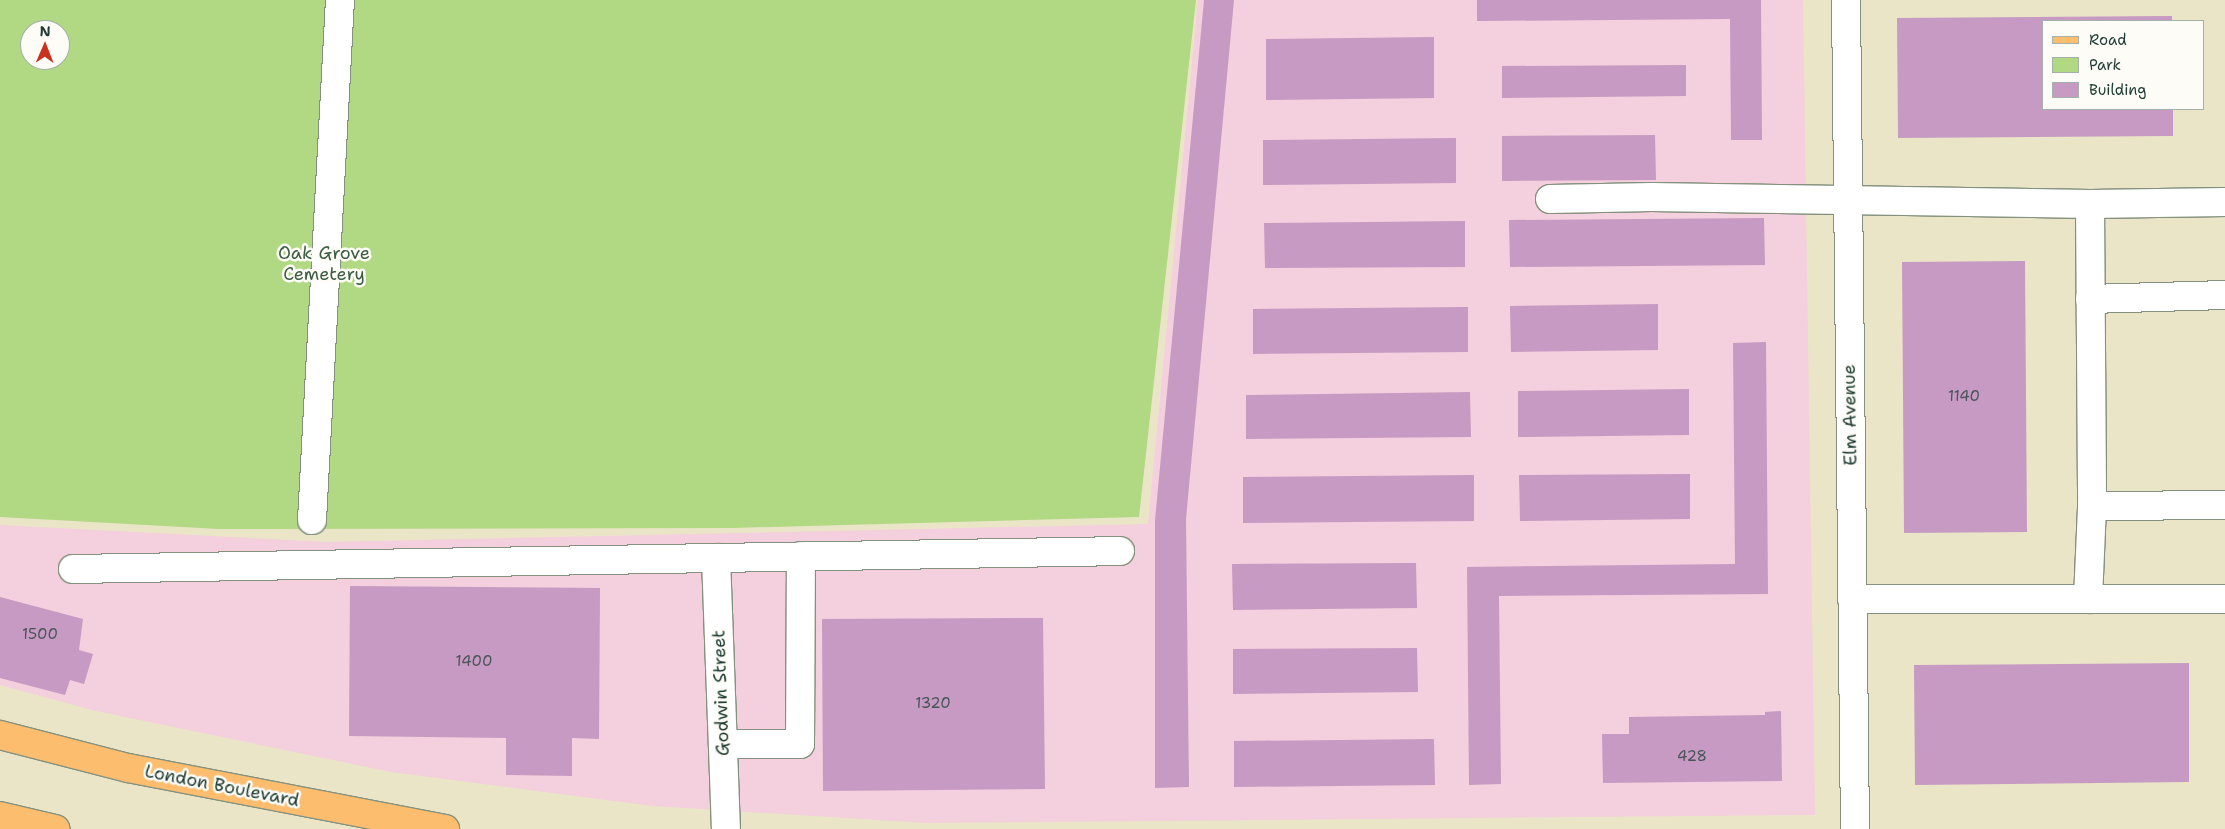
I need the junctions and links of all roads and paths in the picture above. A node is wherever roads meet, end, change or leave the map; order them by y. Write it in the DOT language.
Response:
graph roads {
  1 [pos="340,0"];
  2 [pos="1846,0"];
  3 [pos="1550,199"];
  4 [pos="1848,202"];
  5 [pos="2225,202"];
  6 [pos="2090,204"];
  7 [pos="2225,295"];
  8 [pos="2090,299"];
  9 [pos="2225,505"];
  10 [pos="2092,506"];
  11 [pos="312,520"];
  12 [pos="1120,551"];
  13 [pos="802,556"];
  14 [pos="716,558"];
  15 [pos="73,569"];
  16 [pos="1852,599"];
  17 [pos="2088,599"];
  18 [pos="2225,599"];
  19 [pos="0,735"];
  20 [pos="723,744"];
  21 [pos="0,816"];
  22 [pos="55,829"];
  23 [pos="445,829"];
  24 [pos="726,829"];
  25 [pos="1855,829"];
  1 -- 11 [label="street"];
  2 -- 4 [label="street, Elm Avenue"];
  3 -- 4 [label="street"];
  4 -- 6 [label="street"];
  4 -- 16 [label="street, Elm Avenue"];
  5 -- 6 [label="street"];
  6 -- 8 [label="street"];
  7 -- 8 [label="street"];
  8 -- 10 [label="street"];
  9 -- 10 [label="street"];
  10 -- 17 [label="street"];
  12 -- 13 [label="street"];
  13 -- 14 [label="street"];
  13 -- 20 [label="street"];
  14 -- 15 [label="street"];
  14 -- 20 [label="street, Godwin Street"];
  16 -- 17 [label="street"];
  16 -- 25 [label="street, Elm Avenue"];
  17 -- 18 [label="street"];
  19 -- 23 [label="main road, London Boulevard"];
  20 -- 24 [label="street, Godwin Street"];
  21 -- 22 [label="main road"];
}
